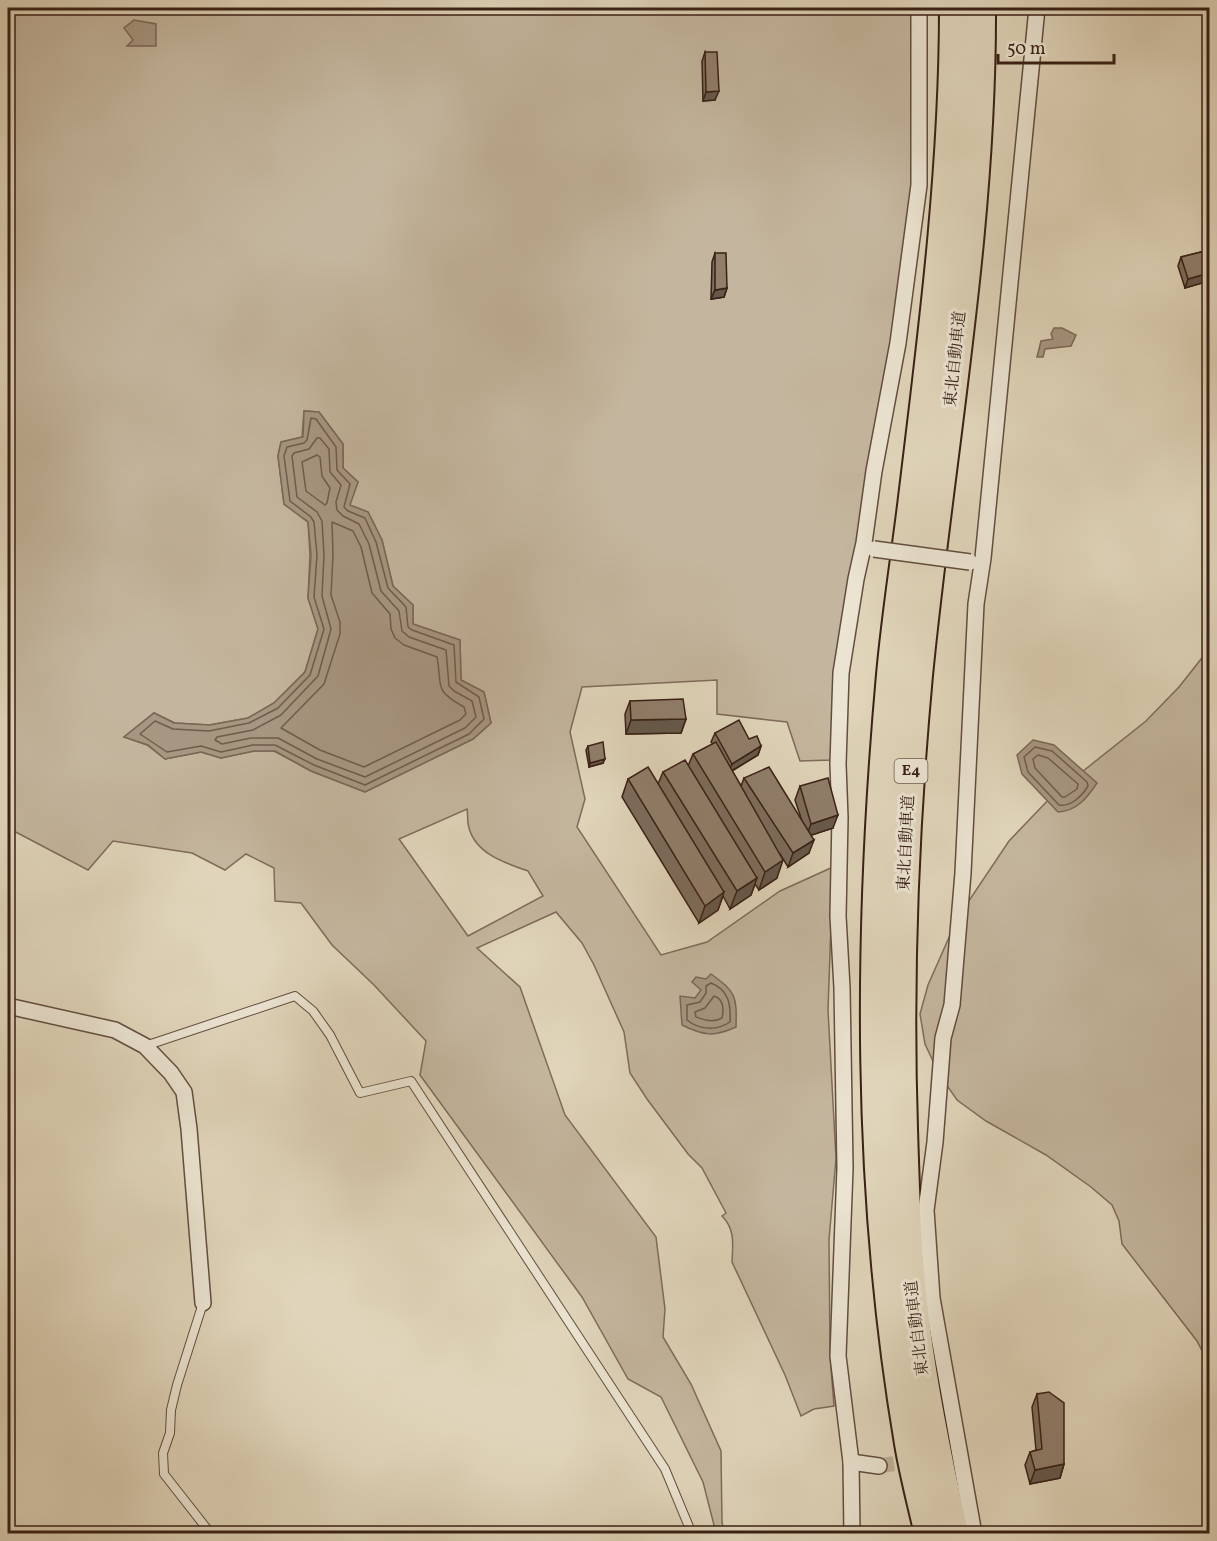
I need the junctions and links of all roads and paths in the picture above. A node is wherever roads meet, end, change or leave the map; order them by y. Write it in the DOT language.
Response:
graph roads {
  1 [pos="919,8"];
  2 [pos="954,8"];
  3 [pos="981,8"];
  4 [pos="1037,8"];
  5 [pos="869,546"];
  6 [pos="976,560"];
  7 [pos="8,1006"];
  8 [pos="145,1046"];
  9 [pos="203,1303"];
  10 [pos="851,1462"];
  11 [pos="879,1466"];
  12 [pos="211,1533"];
  13 [pos="692,1533"];
  14 [pos="852,1533"];
  15 [pos="929,1533"];
  16 [pos="954,1533"];
  17 [pos="974,1533"];
  1 -- 5 [label="street"];
  2 -- 15 [label="highway, 東北自動車道 / E4"];
  3 -- 16 [label="highway, 東北自動車道 / E4"];
  4 -- 6 [label="street"];
  5 -- 6 [label="street, bridge"];
  5 -- 10 [label="street"];
  6 -- 17 [label="street"];
  7 -- 8 [label="street"];
  8 -- 9 [label="street"];
  8 -- 13 [label="lane"];
  9 -- 12 [label="lane"];
  10 -- 11 [label="street"];
  10 -- 14 [label="street"];
}
